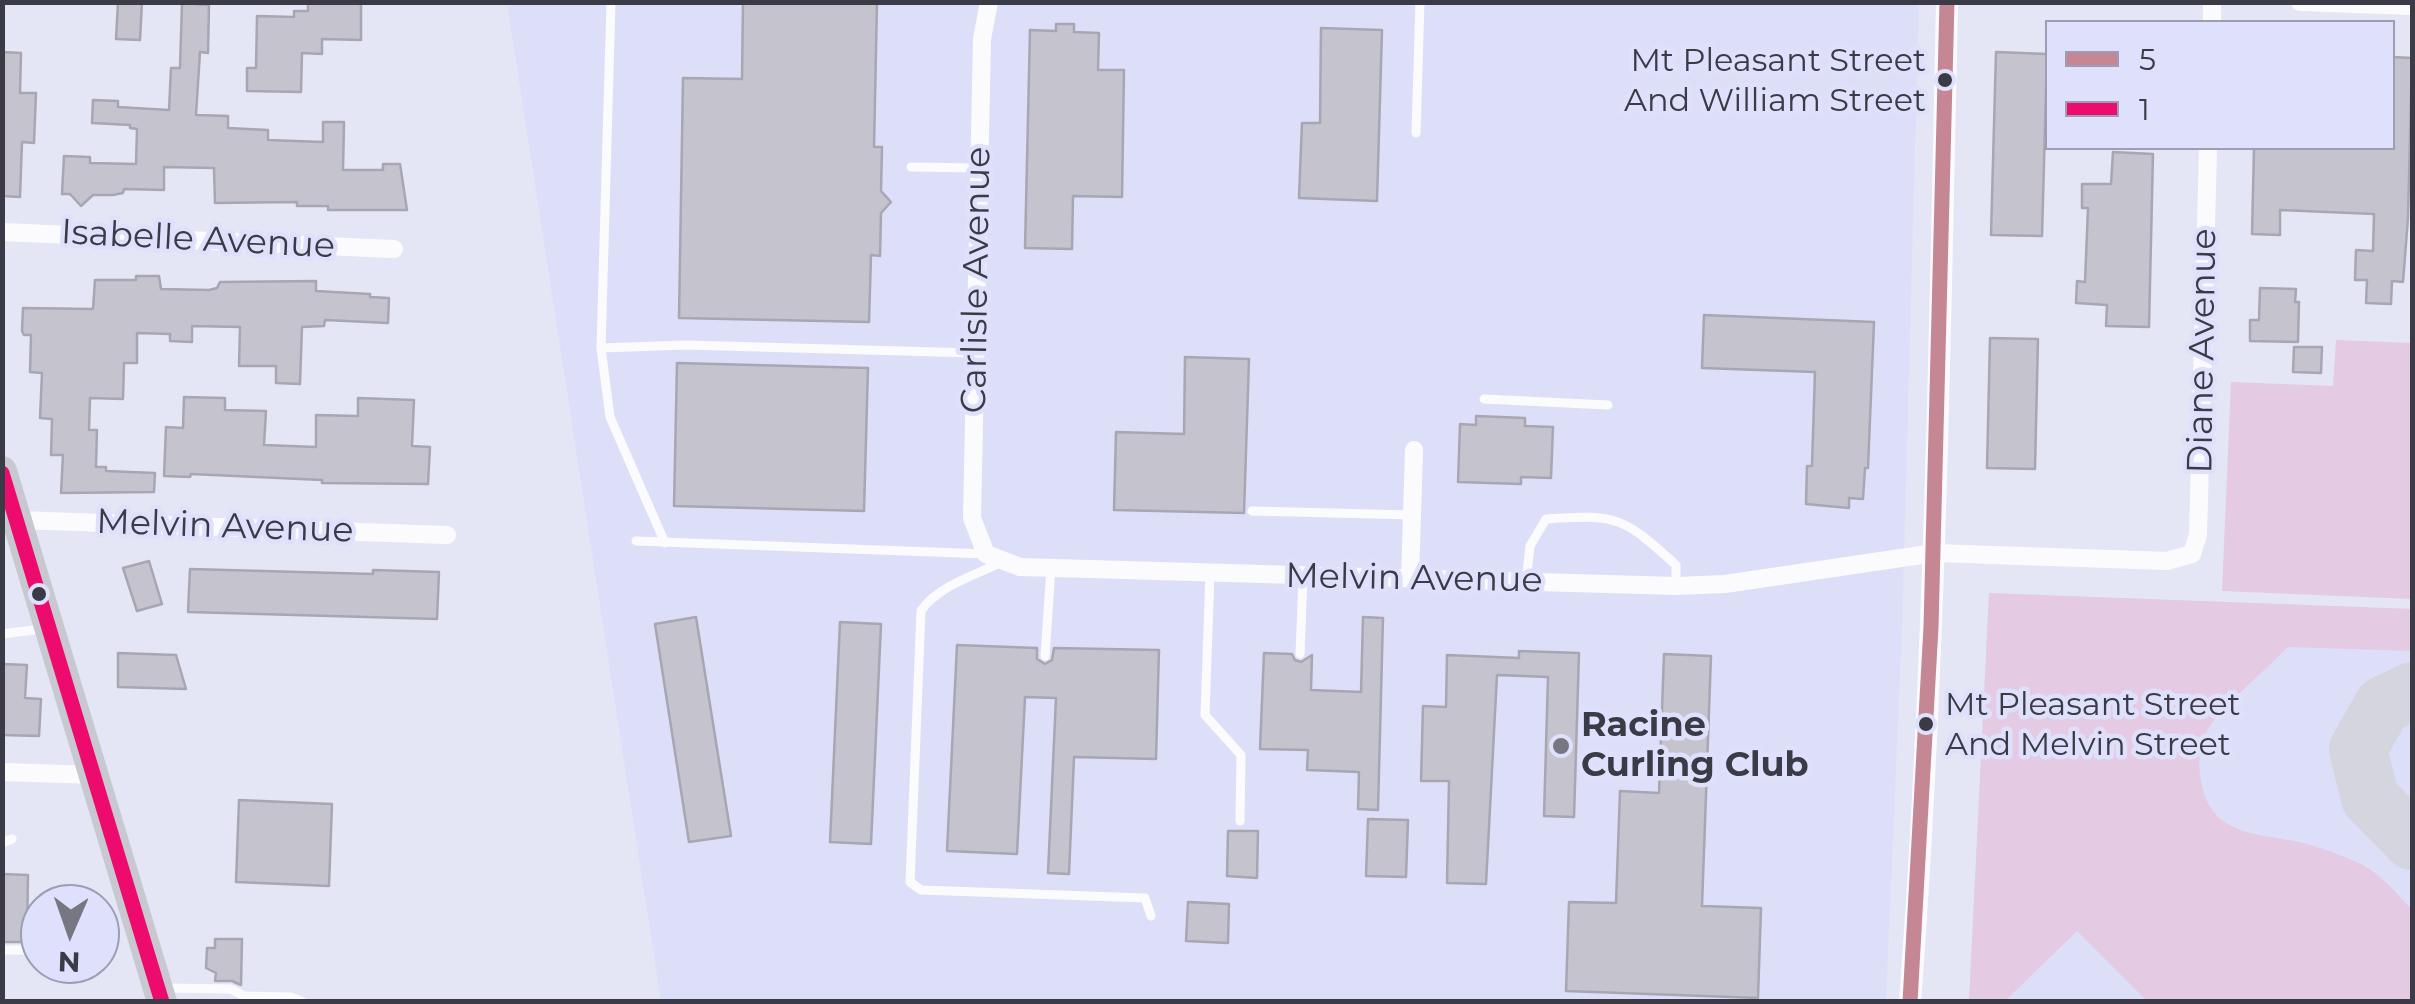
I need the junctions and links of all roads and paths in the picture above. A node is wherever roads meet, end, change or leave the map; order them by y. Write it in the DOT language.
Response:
graph roads {
  1 [pos="611,2"];
  2 [pos="989,2"];
  3 [pos="1420,2"];
  4 [pos="1947,2"];
  5 [pos="2300,2"];
  6 [pos="2412,6"];
  7 [pos="1416,133"];
  8 [pos="2208,150"];
  9 [pos="911,166"];
  10 [pos="980,168"];
  11 [pos="2,232"];
  12 [pos="394,249"];
  13 [pos="601,348"];
  14 [pos="974,352"];
  15 [pos="1484,399"];
  16 [pos="1608,405"];
  17 [pos="1414,450"];
  18 [pos="2,471"];
  19 [pos="1252,511"];
  20 [pos="1412,515"];
  21 [pos="10,520"];
  22 [pos="447,534"];
  23 [pos="636,541"];
  24 [pos="665,542"];
  25 [pos="1935,553"];
  26 [pos="2192,554"];
  27 [pos="994,558"];
  28 [pos="1051,568"];
  29 [pos="1210,573"];
  30 [pos="1303,577"];
  31 [pos="1410,580"];
  32 [pos="1526,582"];
  33 [pos="1676,586"];
  34 [pos="50,627"];
  35 [pos="2,634"];
  36 [pos="1300,654"];
  37 [pos="1046,656"];
  38 [pos="2,772"];
  39 [pos="94,775"];
  40 [pos="1240,821"];
  41 [pos="1151,916"];
  42 [pos="160,995"];
  43 [pos="302,1002"];
  44 [pos="1910,1002"];
  1 -- 13 [label="lane"];
  2 -- 10 [label="street, Carlisle Avenue"];
  3 -- 7 [label="lane"];
  4 -- 25 [label="street"];
  5 -- 6 [label="street"];
  8 -- 26 [label="street, Diane Avenue"];
  9 -- 10 [label="lane"];
  10 -- 14 [label="street, Carlisle Avenue"];
  11 -- 12 [label="street, Isabelle Avenue"];
  13 -- 14 [label="lane"];
  13 -- 24 [label="lane"];
  14 -- 27 [label="street, Carlisle Avenue"];
  15 -- 16 [label="lane"];
  17 -- 20 [label="street"];
  18 -- 21 [label="main road"];
  19 -- 20 [label="lane"];
  20 -- 31 [label="street"];
  21 -- 22 [label="street, Melvin Avenue"];
  21 -- 34 [label="main road"];
  23 -- 24 [label="lane, Melvin Avenue"];
  24 -- 27 [label="lane, Melvin Avenue"];
  25 -- 26 [label="street, Melvin Avenue"];
  25 -- 33 [label="street, Melvin Avenue"];
  25 -- 44 [label="street"];
  27 -- 28 [label="street, Melvin Avenue"];
  27 -- 41 [label="lane"];
  28 -- 29 [label="street, Melvin Avenue"];
  28 -- 37 [label="lane"];
  29 -- 30 [label="street, Melvin Avenue"];
  29 -- 40 [label="lane"];
  30 -- 31 [label="street, Melvin Avenue"];
  30 -- 36 [label="lane"];
  31 -- 32 [label="street, Melvin Avenue"];
  32 -- 33 [label="street, Melvin Avenue"];
  32 -- 33 [label="lane"];
  34 -- 35 [label="lane"];
  34 -- 39 [label="main road"];
  38 -- 39 [label="street"];
  39 -- 42 [label="main road"];
  42 -- 43 [label="lane"];
}
